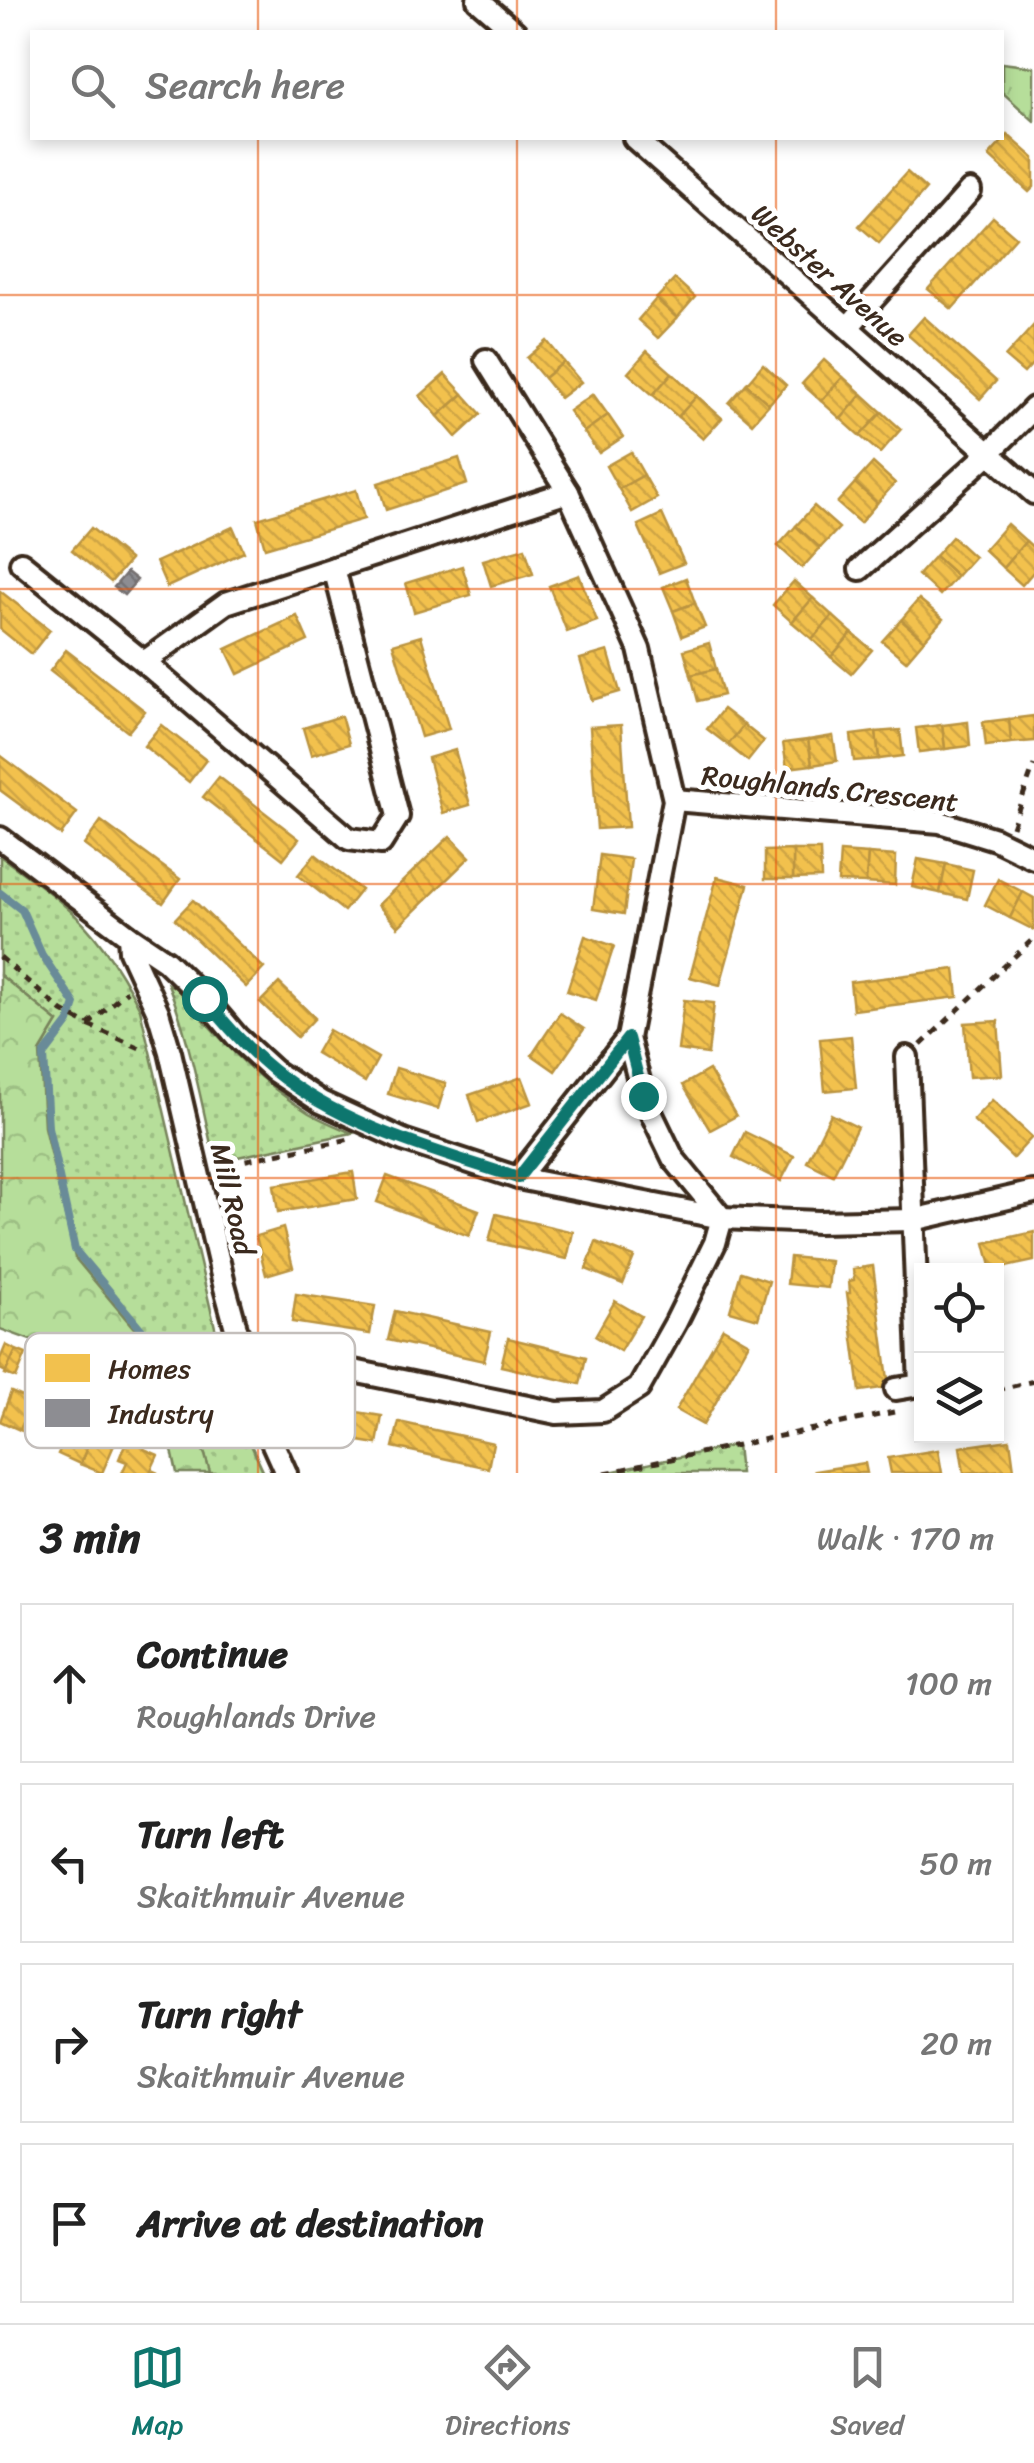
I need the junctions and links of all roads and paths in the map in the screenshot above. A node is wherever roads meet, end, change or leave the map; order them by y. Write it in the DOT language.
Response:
graph roads {
  1 [pos="478,0"];
  2 [pos="513,30"];
  3 [pos="636,140"];
  4 [pos="970,191"];
  5 [pos="848,327"];
  6 [pos="486,360"];
  7 [pos="1034,408"];
  8 [pos="989,453"];
  9 [pos="568,492"];
  10 [pos="1034,493"];
  11 [pos="21,563"];
  12 [pos="334,568"];
  13 [pos="860,569"];
  14 [pos="144,662"];
  15 [pos="1034,765"];
  16 [pos="674,800"];
  17 [pos="0,838"];
  18 [pos="1006,844"];
  19 [pos="1034,858"];
  20 [pos="129,936"];
  21 [pos="1034,938"];
  22 [pos="0,956"];
  23 [pos="142,978"];
  24 [pos="88,1026"];
  25 [pos="628,1038"];
  26 [pos="170,1052"];
  27 [pos="908,1057"];
  28 [pos="369,1126"];
  29 [pos="518,1178"];
  30 [pos="202,1182"];
  31 [pos="1034,1192"];
  32 [pos="722,1218"];
  33 [pos="913,1220"];
  34 [pos="237,1333"];
  35 [pos="919,1353"];
  36 [pos="355,1371"];
  37 [pos="1034,1382"];
  38 [pos="914,1386"];
  39 [pos="1004,1387"];
  40 [pos="896,1389"];
  41 [pos="898,1412"];
  42 [pos="275,1448"];
  43 [pos="286,1473"];
  44 [pos="605,1473"];
  1 -- 2 [label="street"];
  3 -- 5 [label="street, Webster Avenue"];
  4 -- 5 [label="street"];
  5 -- 8 [label="street, Webster Avenue"];
  6 -- 9 [label="street"];
  7 -- 8 [label="street"];
  8 -- 10 [label="street, Webster Avenue"];
  8 -- 13 [label="street"];
  9 -- 12 [label="street"];
  9 -- 16 [label="street"];
  11 -- 14 [label="street"];
  12 -- 14 [label="street"];
  12 -- 14 [label="street"];
  15 -- 18 [label="path"];
  16 -- 18 [label="street, Roughlands Crescent"];
  16 -- 25 [label="street"];
  17 -- 20 [label="street"];
  18 -- 19 [label="street, Roughlands Crescent"];
  20 -- 23 [label="street, Mill Road"];
  20 -- 28 [label="street"];
  21 -- 27 [label="path"];
  22 -- 24 [label="path"];
  23 -- 24 [label="path"];
  23 -- 26 [label="street, Mill Road"];
  24 -- 26 [label="path"];
  25 -- 29 [label="street"];
  25 -- 32 [label="street"];
  26 -- 30 [label="street, Mill Road"];
  27 -- 33 [label="street"];
  28 -- 29 [label="street"];
  28 -- 30 [label="path"];
  29 -- 32 [label="street"];
  30 -- 34 [label="street, Mill Road"];
  31 -- 33 [label="street"];
  32 -- 33 [label="street"];
  32 -- 36 [label="street"];
  33 -- 35 [label="street"];
  37 -- 39 [label="path"];
  38 -- 40 [label="street"];
  41 -- 44 [label="path"];
  42 -- 43 [label="street, Mill Road"];
}
